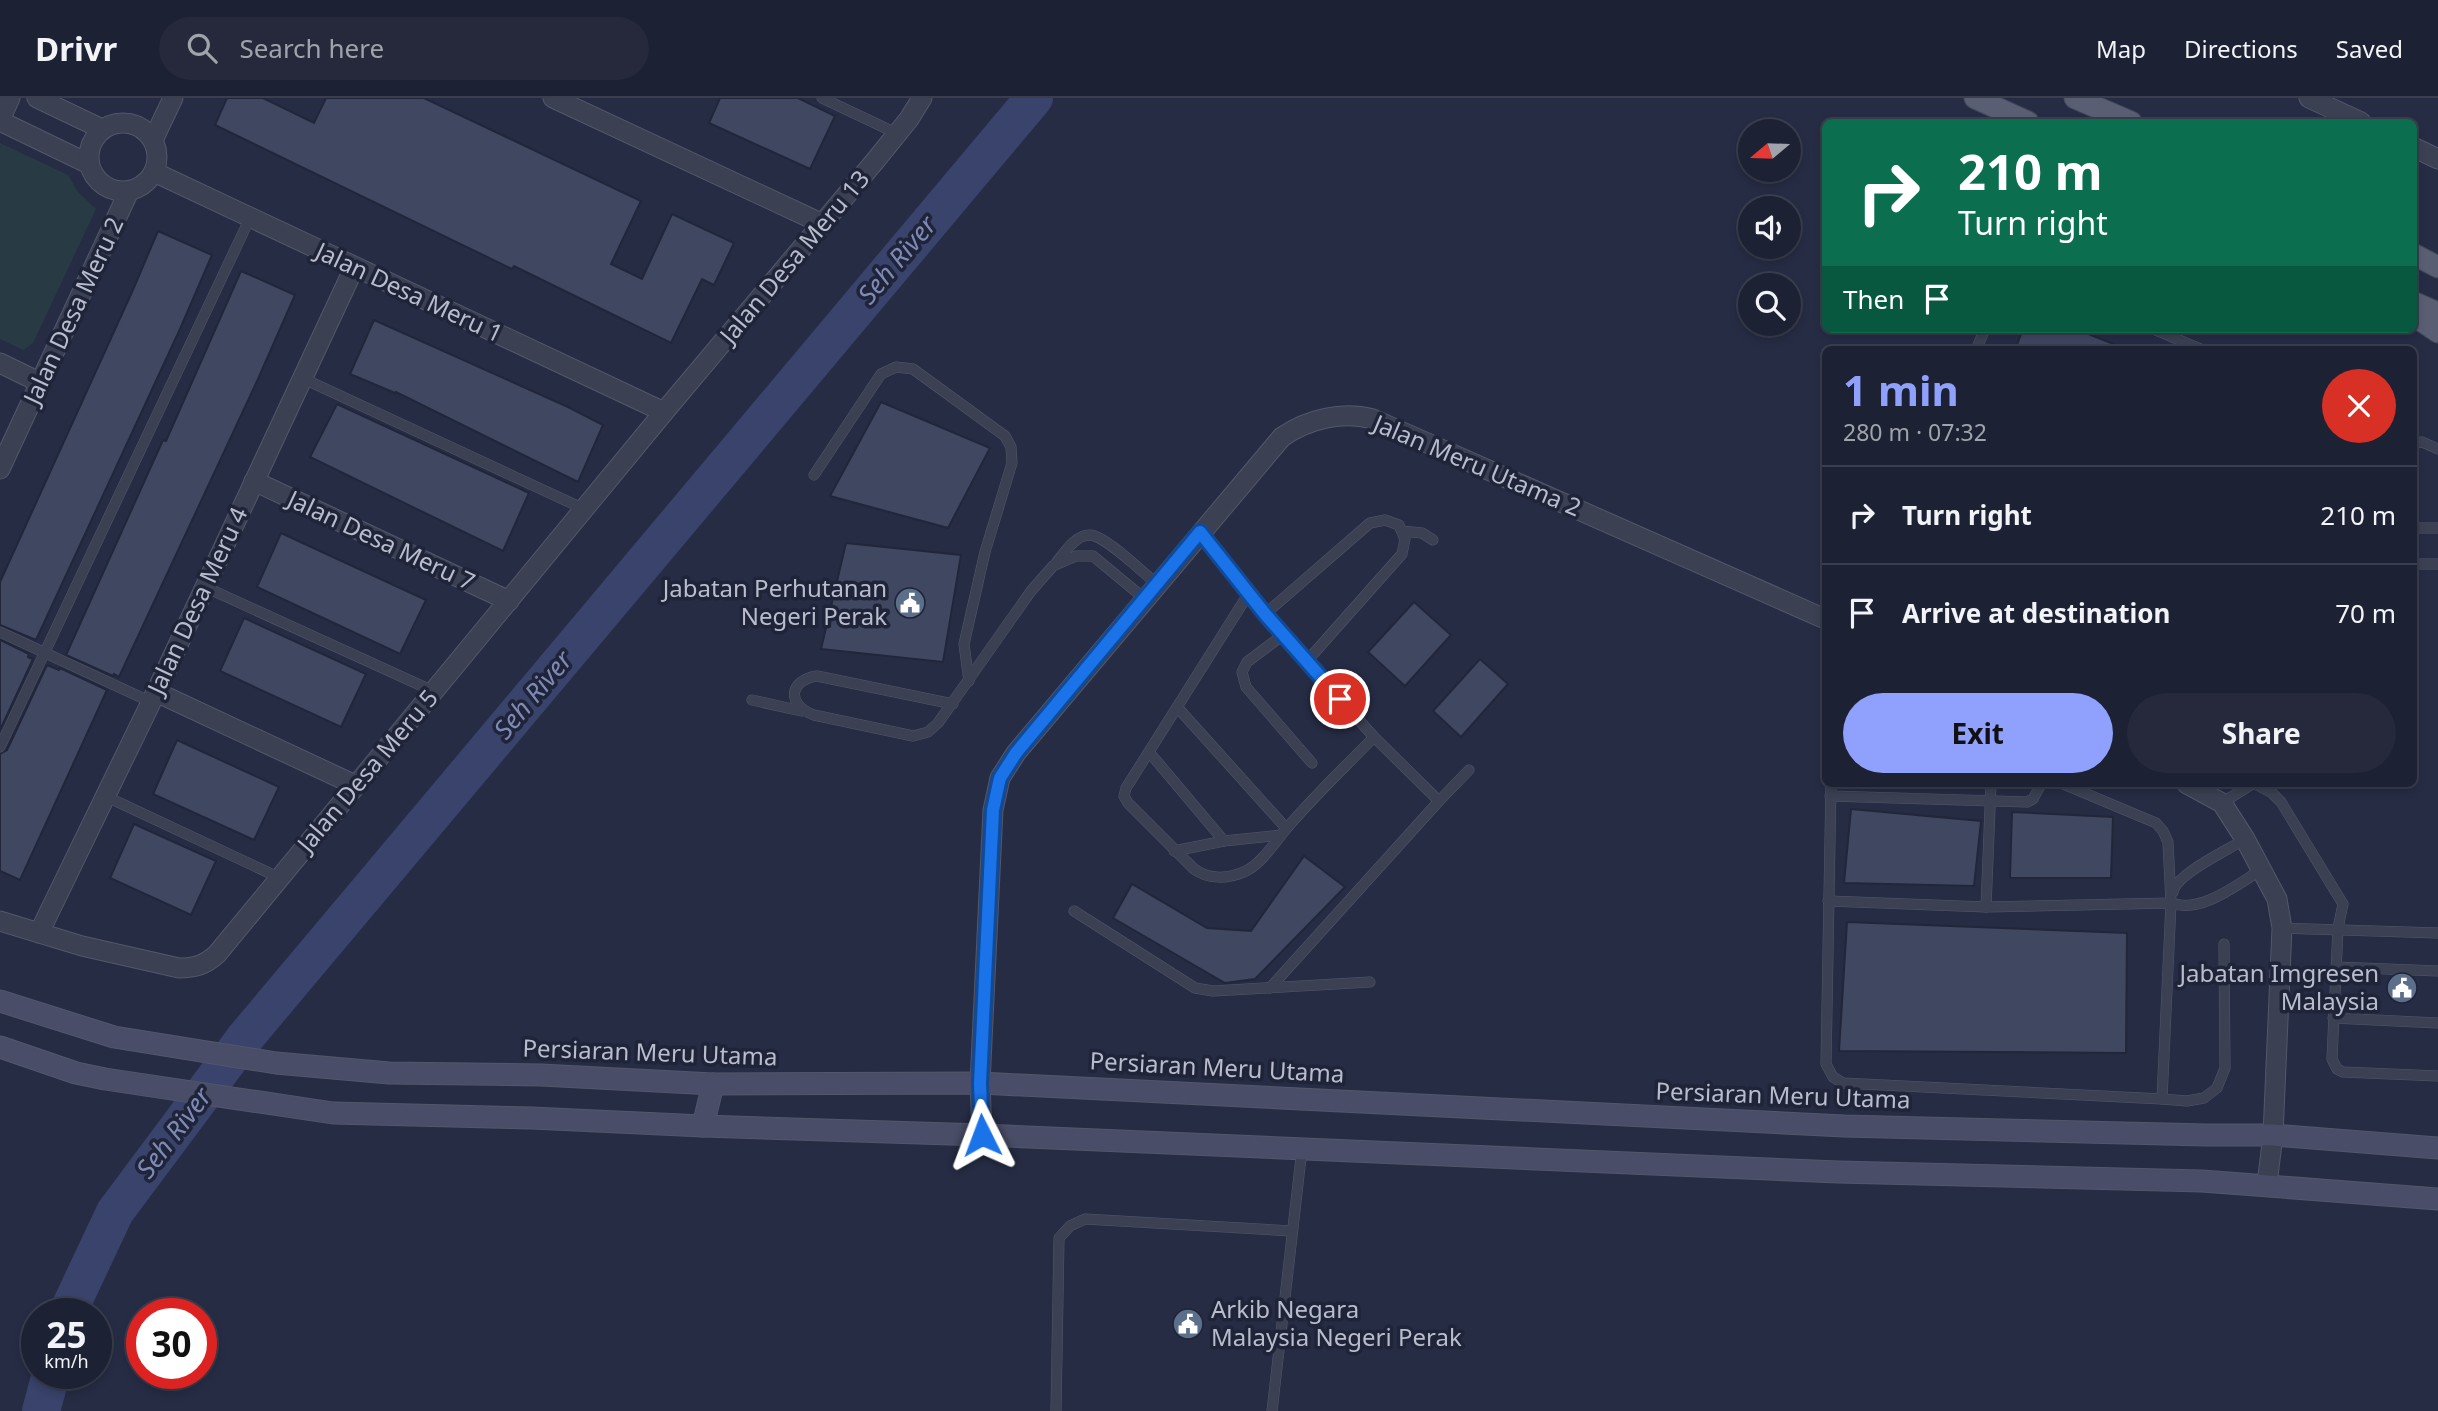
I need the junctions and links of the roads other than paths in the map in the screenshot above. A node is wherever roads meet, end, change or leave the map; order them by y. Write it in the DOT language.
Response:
graph roads {
  1 [pos="10,98"];
  2 [pos="37,98"];
  3 [pos="173,98"];
  4 [pos="553,98"];
  5 [pos="822,98"];
  6 [pos="922,98"];
  7 [pos="1975,98"];
  8 [pos="2075,98"];
  9 [pos="2309,98"];
  10 [pos="2021,119"];
  11 [pos="2124,119"];
  12 [pos="2354,119"];
  13 [pos="0,120"];
  14 [pos="102,130"];
  15 [pos="898,134"];
  16 [pos="153,140"];
  17 [pos="2417,149"];
  18 [pos="2438,159"];
  19 [pos="89,164"];
  20 [pos="154,172"];
  21 [pos="129,191"];
  22 [pos="250,218"];
  23 [pos="823,223"];
  24 [pos="2417,256"];
  25 [pos="2438,267"];
  26 [pos="354,268"];
  27 [pos="2417,304"];
  28 [pos="2438,313"];
  29 [pos="2417,318"];
  30 [pos="2438,332"];
  31 [pos="2163,333"];
  32 [pos="2193,346"];
  33 [pos="0,363"];
  34 [pos="302,378"];
  35 [pos="41,383"];
  36 [pos="664,412"];
  37 [pos="2417,443"];
  38 [pos="2438,449"];
  39 [pos="0,469"];
  40 [pos="814,475"];
  41 [pos="254,481"];
  42 [pos="584,509"];
  43 [pos="2417,528"];
  44 [pos="2438,528"];
  45 [pos="1402,531"];
  46 [pos="1200,532"];
  47 [pos="1433,540"];
  48 [pos="2417,564"];
  49 [pos="2438,564"];
  50 [pos="1053,566"];
  51 [pos="205,587"];
  52 [pos="1151,592"];
  53 [pos="1249,593"];
  54 [pos="509,601"];
  55 [pos="1265,614"];
  56 [pos="1822,618"];
  57 [pos="0,632"];
  58 [pos="1283,635"];
  59 [pos="45,652"];
  60 [pos="1307,661"];
  61 [pos="969,681"];
  62 [pos="433,691"];
  63 [pos="153,697"];
  64 [pos="752,700"];
  65 [pos="953,704"];
  66 [pos="1178,708"];
  67 [pos="802,711"];
  68 [pos="1374,737"];
  69 [pos="0,747"];
  70 [pos="1149,752"];
  71 [pos="1312,763"];
  72 [pos="1469,770"];
  73 [pos="355,785"];
  74 [pos="1831,787"];
  75 [pos="1991,787"];
  76 [pos="2039,787"];
  77 [pos="2070,787"];
  78 [pos="2193,787"];
  79 [pos="2249,787"];
  80 [pos="2260,787"];
  81 [pos="105,796"];
  82 [pos="1830,796"];
  83 [pos="1439,801"];
  84 [pos="1991,801"];
  85 [pos="2222,803"];
  86 [pos="1284,832"];
  87 [pos="2245,839"];
  88 [pos="1224,841"];
  89 [pos="1174,851"];
  90 [pos="2261,870"];
  91 [pos="279,878"];
  92 [pos="1828,901"];
  93 [pos="2171,903"];
  94 [pos="1986,907"];
  95 [pos="1074,911"];
  96 [pos="0,921"];
  97 [pos="2282,928"];
  98 [pos="2338,928"];
  99 [pos="39,933"];
  100 [pos="2438,933"];
  101 [pos="2224,944"];
  102 [pos="2336,967"];
  103 [pos="2438,971"];
  104 [pos="1370,982"];
  105 [pos="1270,988"];
  106 [pos="0,1001"];
  107 [pos="2333,1018"];
  108 [pos="2438,1023"];
  109 [pos="0,1047"];
  110 [pos="2438,1076"];
  111 [pos="980,1083"];
  112 [pos="713,1084"];
  113 [pos="2162,1100"];
  114 [pos="703,1126"];
  115 [pos="982,1135"];
  116 [pos="2273,1135"];
  117 [pos="2438,1148"];
  118 [pos="1302,1149"];
  119 [pos="2267,1184"];
  120 [pos="2438,1199"];
  121 [pos="1292,1231"];
  122 [pos="1056,1411"];
  123 [pos="1272,1411"];
  1 -- 13 [label="street"];
  2 -- 14 [label="street"];
  3 -- 16 [label="street"];
  4 -- 23 [label="street"];
  5 -- 15 [label="lane"];
  6 -- 15 [label="street, Jalan Desa Meru 13"];
  7 -- 10 [label="main road"];
  8 -- 11 [label="main road"];
  9 -- 12 [label="street"];
  13 -- 19 [label="street"];
  14 -- 16 [label="street"];
  14 -- 19 [label="street"];
  15 -- 23 [label="street, Jalan Desa Meru 13"];
  16 -- 20 [label="street"];
  17 -- 18 [label="street"];
  19 -- 21 [label="street"];
  20 -- 21 [label="street"];
  20 -- 22 [label="street, Jalan Desa Meru 1"];
  21 -- 35 [label="street, Jalan Desa Meru 2"];
  22 -- 26 [label="street, Jalan Desa Meru 1"];
  22 -- 59 [label="lane"];
  23 -- 36 [label="street, Jalan Desa Meru 13"];
  24 -- 25 [label="main road"];
  26 -- 34 [label="street, Jalan Desa Meru 4"];
  26 -- 36 [label="street, Jalan Desa Meru 1"];
  27 -- 28 [label="main road"];
  29 -- 30 [label="main road"];
  31 -- 32 [label="lane"];
  33 -- 35 [label="street"];
  34 -- 41 [label="street, Jalan Desa Meru 4"];
  34 -- 42 [label="lane"];
  35 -- 39 [label="street, Jalan Desa Meru 2"];
  36 -- 42 [label="street, Jalan Desa Meru 5"];
  37 -- 38 [label="lane"];
  40 -- 61 [label="lane"];
  41 -- 51 [label="street, Jalan Desa Meru 4"];
  41 -- 54 [label="street, Jalan Desa Meru 7"];
  42 -- 54 [label="street, Jalan Desa Meru 5"];
  43 -- 44 [label="lane"];
  45 -- 47 [label="lane"];
  45 -- 55 [label="lane"];
  45 -- 60 [label="lane"];
  46 -- 52 [label="street, Jalan Meru Utama 2"];
  46 -- 53 [label="lane"];
  46 -- 56 [label="street, Jalan Meru Utama 2"];
  48 -- 49 [label="lane"];
  50 -- 52 [label="lane"];
  50 -- 52 [label="lane"];
  50 -- 61 [label="lane"];
  51 -- 62 [label="lane"];
  51 -- 63 [label="street, Jalan Desa Meru 4"];
  52 -- 111 [label="street, Jalan Meru Utama 2"];
  53 -- 55 [label="lane"];
  53 -- 66 [label="lane"];
  54 -- 62 [label="street, Jalan Desa Meru 5"];
  55 -- 58 [label="lane"];
  57 -- 59 [label="lane"];
  58 -- 60 [label="lane"];
  58 -- 71 [label="lane"];
  59 -- 63 [label="lane"];
  59 -- 69 [label="lane"];
  60 -- 68 [label="lane"];
  61 -- 65 [label="lane"];
  62 -- 73 [label="street, Jalan Desa Meru 5"];
  63 -- 73 [label="street"];
  63 -- 81 [label="street, Jalan Desa Meru 4"];
  64 -- 67 [label="lane"];
  65 -- 67 [label="lane"];
  65 -- 67 [label="lane"];
  66 -- 70 [label="lane"];
  66 -- 86 [label="lane"];
  68 -- 83 [label="lane"];
  68 -- 86 [label="lane"];
  70 -- 88 [label="lane"];
  70 -- 89 [label="lane"];
  72 -- 83 [label="lane"];
  73 -- 91 [label="street, Jalan Desa Meru 5"];
  74 -- 82 [label="lane"];
  75 -- 84 [label="lane"];
  76 -- 84 [label="lane"];
  77 -- 93 [label="lane"];
  78 -- 85 [label="street"];
  79 -- 85 [label="lane"];
  80 -- 98 [label="lane"];
  81 -- 91 [label="lane"];
  81 -- 99 [label="street, Jalan Desa Meru 4"];
  82 -- 84 [label="lane"];
  82 -- 92 [label="lane"];
  83 -- 105 [label="lane"];
  84 -- 94 [label="lane"];
  85 -- 87 [label="street"];
  86 -- 88 [label="lane"];
  86 -- 89 [label="lane"];
  87 -- 90 [label="street"];
  87 -- 93 [label="lane"];
  88 -- 89 [label="lane"];
  90 -- 93 [label="lane"];
  90 -- 97 [label="street"];
  91 -- 99 [label="street, Jalan Desa Meru 5"];
  92 -- 94 [label="lane"];
  92 -- 113 [label="lane"];
  93 -- 94 [label="lane"];
  93 -- 113 [label="lane"];
  95 -- 105 [label="lane"];
  96 -- 99 [label="street, Jalan Desa Meru 5"];
  97 -- 98 [label="lane"];
  97 -- 116 [label="street"];
  98 -- 100 [label="lane"];
  98 -- 102 [label="lane"];
  101 -- 113 [label="lane"];
  102 -- 103 [label="lane"];
  102 -- 107 [label="lane"];
  104 -- 105 [label="lane"];
  106 -- 112 [label="main road, Persiaran Meru Utama"];
  107 -- 108 [label="lane"];
  107 -- 110 [label="lane"];
  109 -- 114 [label="main road"];
  111 -- 112 [label="main road, Persiaran Meru Utama"];
  111 -- 115 [label="street, Jalan Meru Utama 2"];
  111 -- 116 [label="main road, Persiaran Meru Utama"];
  112 -- 114 [label="main road"];
  114 -- 115 [label="main road"];
  115 -- 118 [label="main road"];
  116 -- 117 [label="main road, Persiaran Meru Utama"];
  116 -- 119 [label="street"];
  118 -- 119 [label="main road"];
  118 -- 121 [label="lane"];
  119 -- 120 [label="main road"];
  121 -- 122 [label="lane"];
  121 -- 123 [label="lane"];
}
